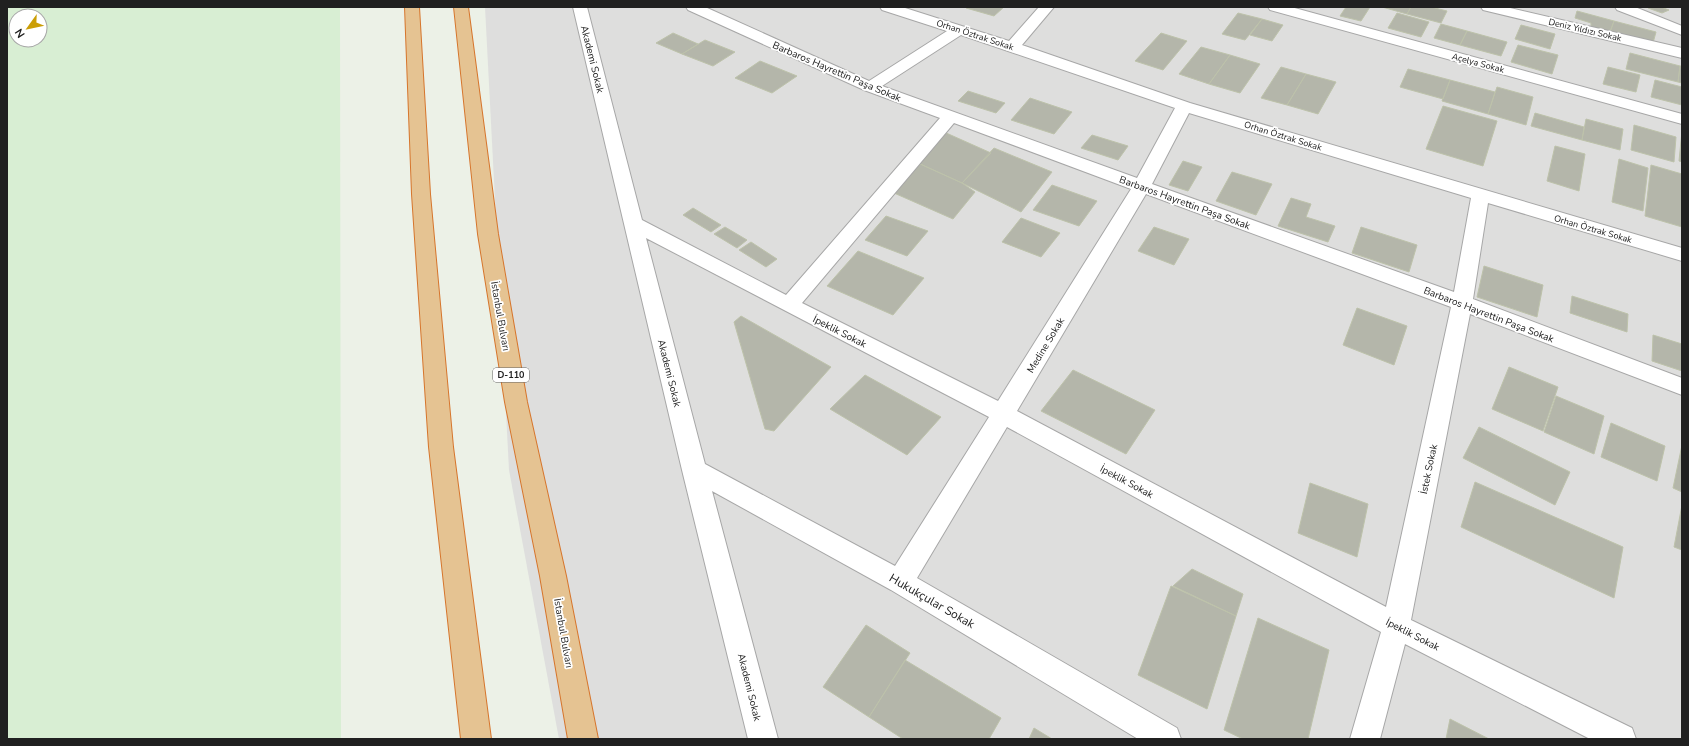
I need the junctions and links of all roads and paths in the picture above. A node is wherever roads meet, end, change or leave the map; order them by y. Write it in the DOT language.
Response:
graph roads {
  1 [pos="412,7"];
  2 [pos="461,7"];
  3 [pos="580,7"];
  4 [pos="693,7"];
  5 [pos="887,7"];
  6 [pos="1046,7"];
  7 [pos="1275,7"];
  8 [pos="1488,7"];
  9 [pos="1622,7"];
  10 [pos="959,30"];
  11 [pos="1682,31"];
  12 [pos="1012,47"];
  13 [pos="1682,53"];
  14 [pos="870,87"];
  15 [pos="1184,106"];
  16 [pos="951,116"];
  17 [pos="1682,119"];
  18 [pos="1142,186"];
  19 [pos="1480,196"];
  20 [pos="633,223"];
  21 [pos="1682,255"];
  22 [pos="1462,303"];
  23 [pos="788,305"];
  24 [pos="1682,387"];
  25 [pos="1003,414"];
  26 [pos="694,470"];
  27 [pos="900,582"];
  28 [pos="1396,626"];
  29 [pos="476,739"];
  30 [pos="583,739"];
  31 [pos="763,739"];
  32 [pos="1166,739"];
  33 [pos="1365,739"];
  34 [pos="1621,739"];
  1 -- 29 [label="highway"];
  2 -- 30 [label="highway, İstanbul Bulvarı / D-110"];
  3 -- 20 [label="street, Akademi Sokak"];
  4 -- 14 [label="street, Barbaros Hayrettin Paşa Sokak"];
  5 -- 10 [label="street, Orhan Öztrak Sokak"];
  6 -- 12 [label="street"];
  7 -- 17 [label="street, Açelya Sokak"];
  8 -- 13 [label="street, Deniz Yıldızı Sokak"];
  9 -- 11 [label="street"];
  10 -- 12 [label="street, Orhan Öztrak Sokak"];
  10 -- 14 [label="street"];
  12 -- 15 [label="street, Orhan Öztrak Sokak"];
  14 -- 16 [label="street, Barbaros Hayrettin Paşa Sokak"];
  15 -- 18 [label="street, Medine Sokak"];
  15 -- 19 [label="street, Orhan Öztrak Sokak"];
  16 -- 18 [label="street, Barbaros Hayrettin Paşa Sokak"];
  16 -- 23 [label="street"];
  18 -- 22 [label="street, Barbaros Hayrettin Paşa Sokak"];
  18 -- 25 [label="street, Medine Sokak"];
  19 -- 21 [label="street, Orhan Öztrak Sokak"];
  19 -- 22 [label="street, İstek Sokak"];
  20 -- 23 [label="street, İpeklik Sokak"];
  20 -- 26 [label="street, Akademi Sokak"];
  22 -- 24 [label="street, Barbaros Hayrettin Paşa Sokak"];
  22 -- 28 [label="street, İstek Sokak"];
  23 -- 25 [label="street, İpeklik Sokak"];
  25 -- 27 [label="street, Medine Sokak"];
  25 -- 28 [label="street, İpeklik Sokak"];
  26 -- 27 [label="street, Hukukçular Sokak"];
  26 -- 31 [label="street, Akademi Sokak"];
  27 -- 32 [label="street, Hukukçular Sokak"];
  28 -- 33 [label="street, İstek Sokak"];
  28 -- 34 [label="street, İpeklik Sokak"];
}
